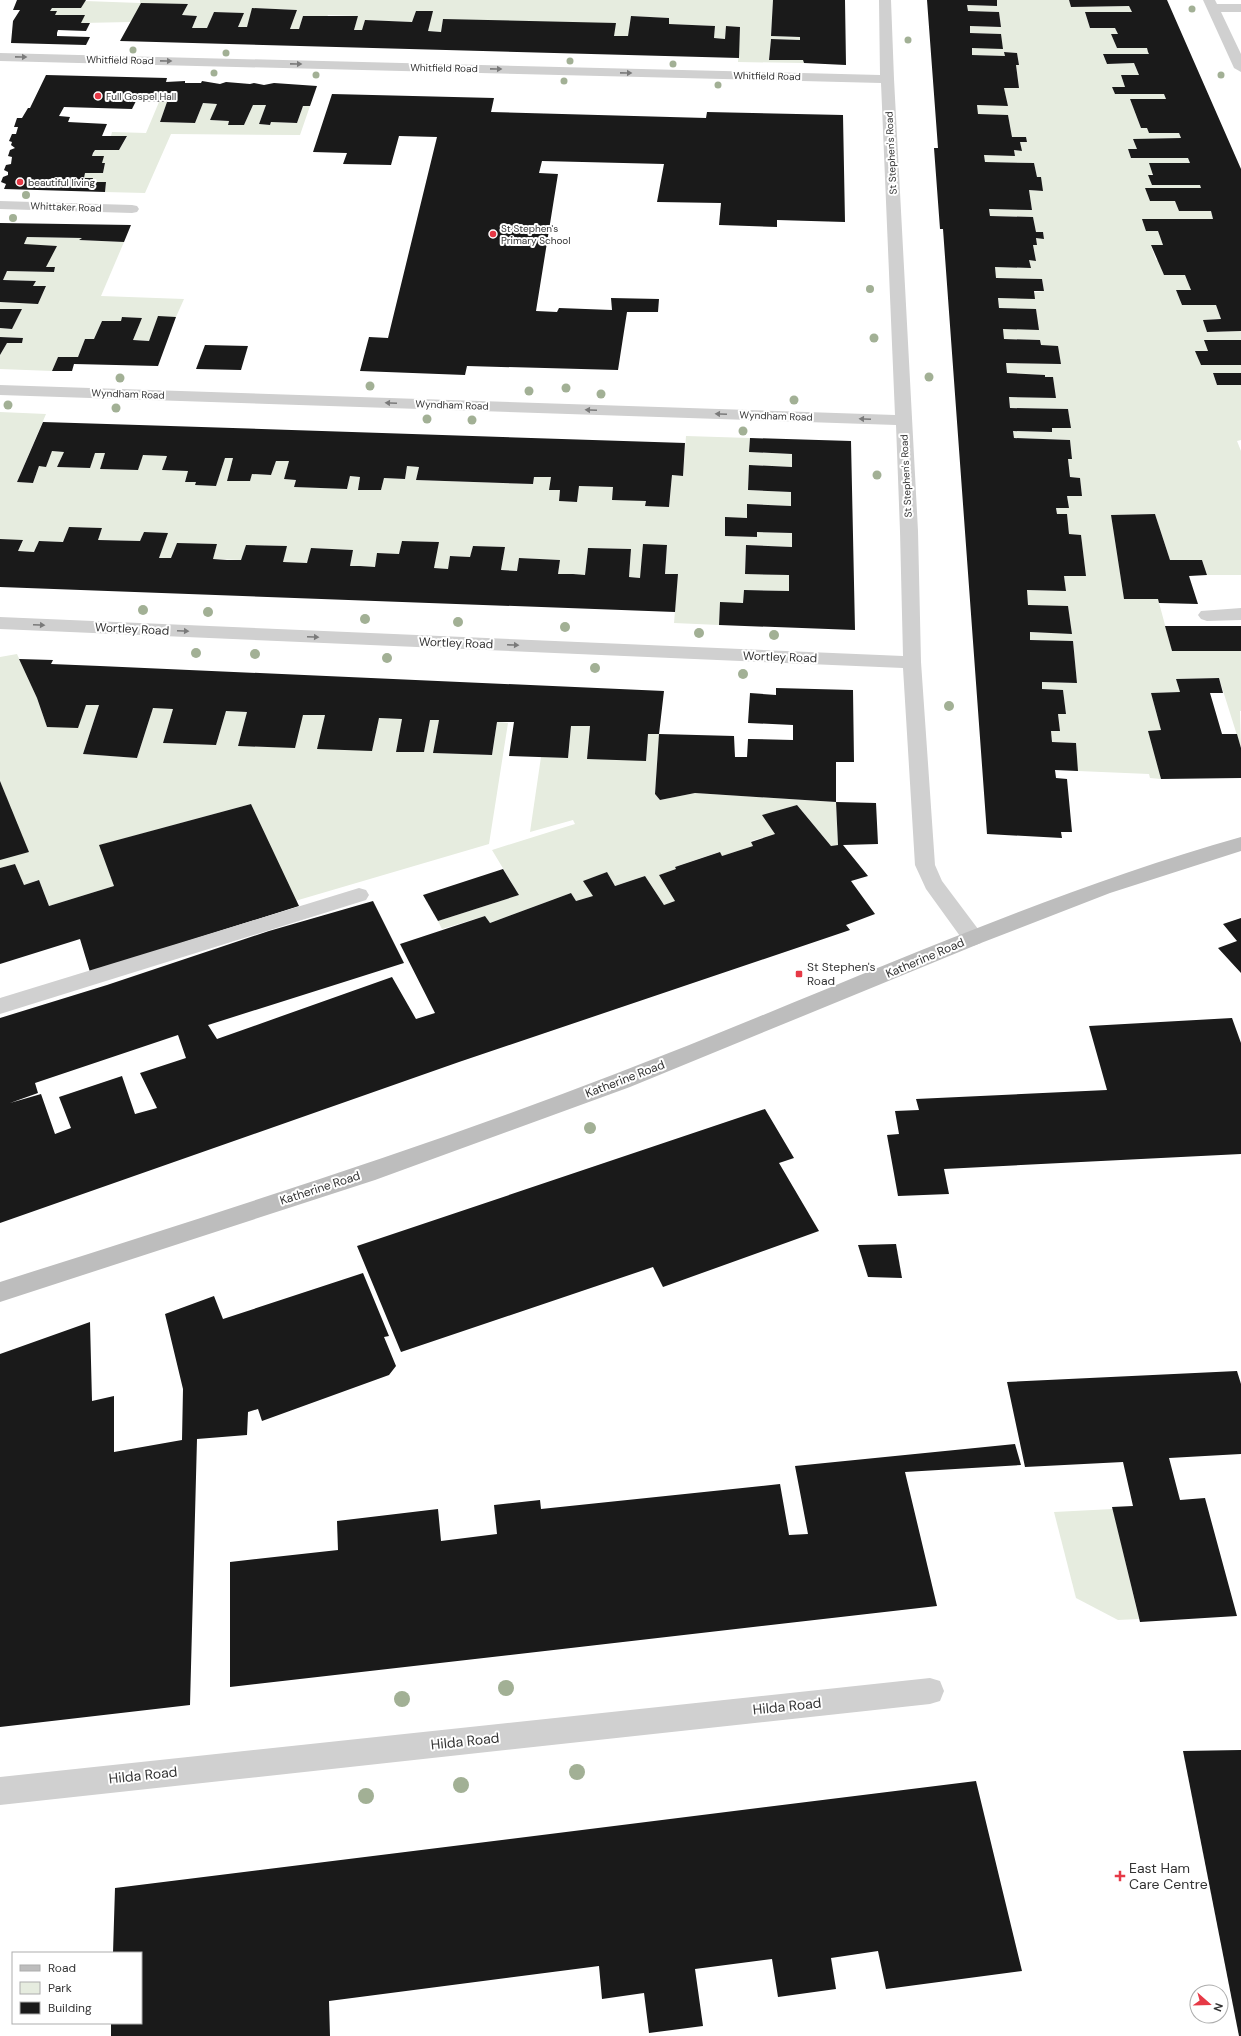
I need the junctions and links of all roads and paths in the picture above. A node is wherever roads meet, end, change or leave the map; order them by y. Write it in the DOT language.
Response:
graph roads {
  1 [pos="885,0"];
  2 [pos="1211,4"];
  3 [pos="1241,8"];
  4 [pos="0,57"];
  5 [pos="1241,68"];
  6 [pos="887,79"];
  7 [pos="0,205"];
  8 [pos="132,209"];
  9 [pos="0,390"];
  10 [pos="904,420"];
  11 [pos="1207,614"];
  12 [pos="1241,614"];
  13 [pos="0,623"];
  14 [pos="912,662"];
  15 [pos="1241,844"];
  16 [pos="359,895"];
  17 [pos="973,938"];
  18 [pos="0,1006"];
  19 [pos="0,1292"];
  20 [pos="930,1690"];
  21 [pos="0,1791"];
  1 -- 6 [label="street, St Stephen's Road"];
  2 -- 3 [label="street"];
  2 -- 5 [label="street"];
  4 -- 6 [label="street, Whitfield Road, one-way"];
  6 -- 10 [label="street, St Stephen's Road"];
  7 -- 8 [label="street, Whittaker Road"];
  10 -- 9 [label="street, Wyndham Road, one-way"];
  10 -- 14 [label="street, St Stephen's Road"];
  11 -- 12 [label="street"];
  13 -- 14 [label="street, Wortley Road, one-way"];
  14 -- 17 [label="street, St Stephen's Road"];
  15 -- 17 [label="main road, Katherine Road"];
  16 -- 18 [label="street"];
  17 -- 19 [label="main road, Katherine Road"];
  20 -- 21 [label="street, Hilda Road"];
}
